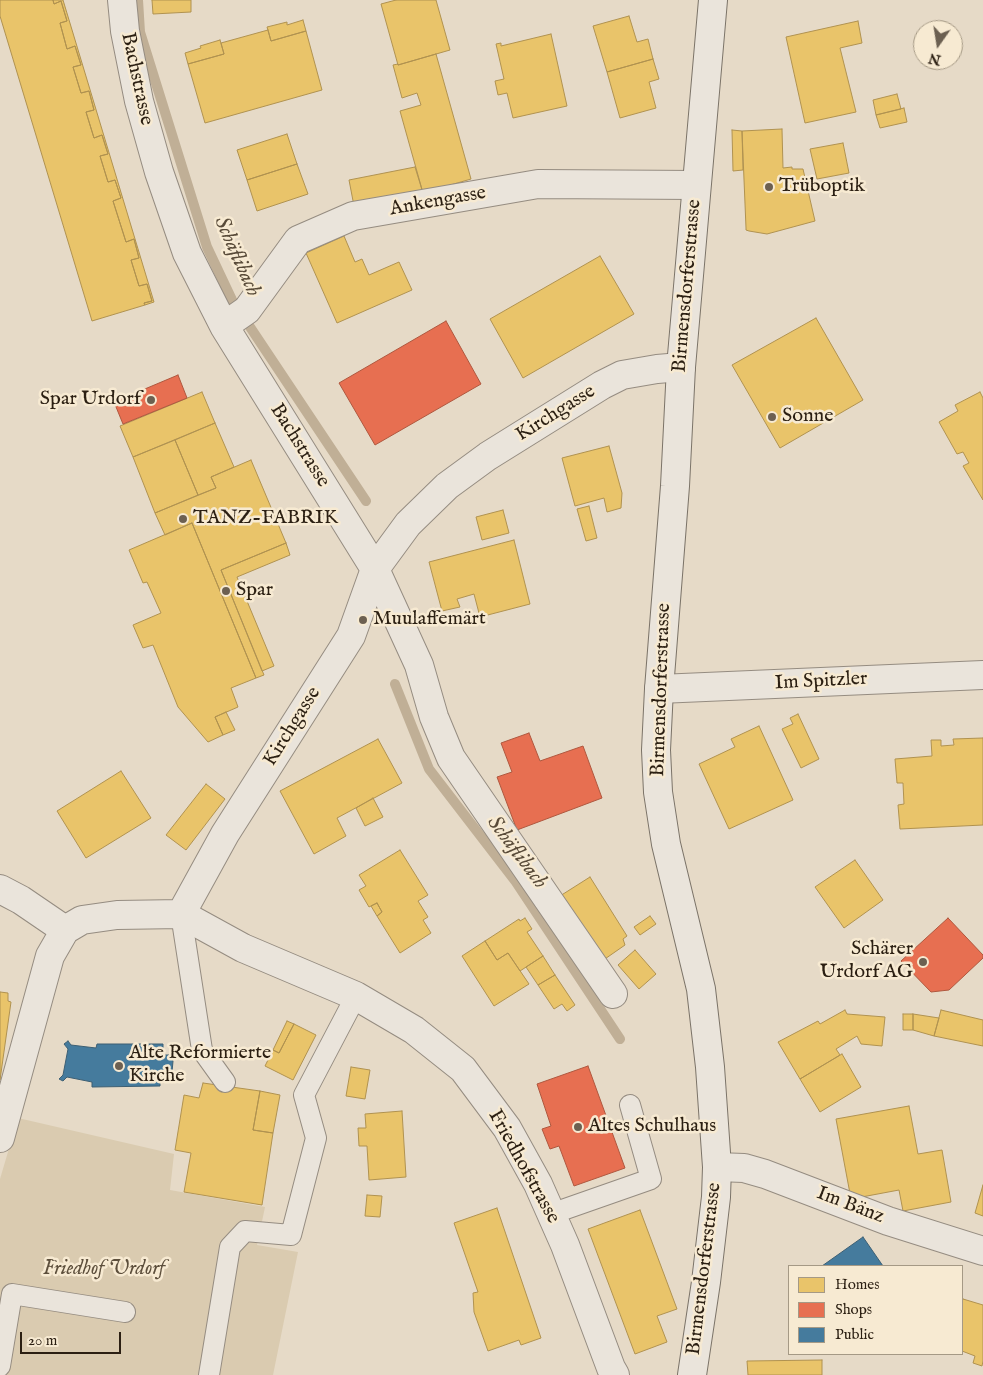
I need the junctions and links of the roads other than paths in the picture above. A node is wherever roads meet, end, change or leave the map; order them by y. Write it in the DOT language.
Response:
graph roads {
  1 [pos="122,0"];
  2 [pos="713,0"];
  3 [pos="696,185"];
  4 [pos="234,319"];
  5 [pos="681,367"];
  6 [pos="375,569"];
  7 [pos="983,675"];
  8 [pos="659,689"];
  9 [pos="0,889"];
  10 [pos="181,914"];
  11 [pos="65,930"];
  12 [pos="613,994"];
  13 [pos="356,996"];
  14 [pos="225,1082"];
  15 [pos="630,1105"];
  16 [pos="0,1138"];
  17 [pos="717,1167"];
  18 [pos="551,1214"];
  19 [pos="983,1251"];
  20 [pos="125,1312"];
  21 [pos="0,1366"];
  22 [pos="209,1375"];
  23 [pos="615,1375"];
  24 [pos="692,1375"];
  1 -- 4 [label="street, Bachstrasse"];
  2 -- 3 [label="street, Birmensdorferstrasse"];
  3 -- 4 [label="street, Ankengasse"];
  3 -- 5 [label="street, Birmensdorferstrasse"];
  4 -- 6 [label="street, Bachstrasse"];
  5 -- 6 [label="street, Kirchgasse"];
  5 -- 8 [label="street, Birmensdorferstrasse"];
  6 -- 10 [label="street, Kirchgasse"];
  6 -- 12 [label="street, Bachstrasse"];
  7 -- 8 [label="street, Im Spitzler"];
  8 -- 17 [label="street, Birmensdorferstrasse"];
  9 -- 11 [label="street"];
  10 -- 11 [label="street"];
  10 -- 13 [label="street, Friedhofstrasse"];
  10 -- 14 [label="lane"];
  11 -- 16 [label="street"];
  13 -- 18 [label="street, Friedhofstrasse"];
  13 -- 22 [label="lane"];
  15 -- 18 [label="lane"];
  17 -- 19 [label="street, Im Bänz"];
  17 -- 24 [label="street, Birmensdorferstrasse"];
  18 -- 23 [label="street, Friedhofstrasse"];
  20 -- 21 [label="lane"];
}
